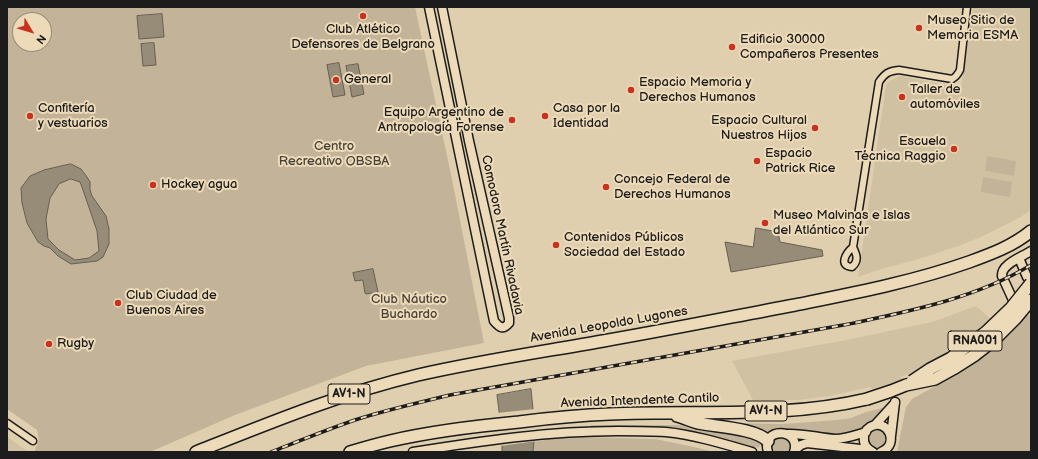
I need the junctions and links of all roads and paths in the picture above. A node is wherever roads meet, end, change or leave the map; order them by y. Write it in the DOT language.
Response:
graph roads {
  1 [pos="429,7"];
  2 [pos="442,7"];
  3 [pos="967,7"];
  4 [pos="474,159"];
  5 [pos="461,162"];
  6 [pos="1030,232"];
  7 [pos="853,248"];
  8 [pos="1031,251"];
  9 [pos="1019,258"];
  10 [pos="1029,280"];
  11 [pos="1012,300"];
  12 [pos="1031,300"];
  13 [pos="906,385"];
  14 [pos="665,413"];
  15 [pos="7,423"];
  16 [pos="875,425"];
  17 [pos="866,432"];
  18 [pos="787,434"];
  19 [pos="891,436"];
  20 [pos="33,441"];
  21 [pos="768,446"];
  22 [pos="886,450"];
  23 [pos="794,451"];
  24 [pos="871,451"];
  25 [pos="196,452"];
  26 [pos="350,452"];
  27 [pos="413,452"];
  28 [pos="751,452"];
  1 -- 5 [label="street, Comodoro Martín Rivadavia"];
  2 -- 4 [label="street, Comodoro Martín Rivadavia"];
  3 -- 7 [label="street"];
  4 -- 5 [label="street"];
  4 -- 5 [label="street, Comodoro Martín Rivadavia"];
  6 -- 25 [label="highway, Avenida Leopoldo Lugones / AV1-N"];
  8 -- 9 [label="street"];
  9 -- 10 [label="street"];
  9 -- 11 [label="street"];
  10 -- 13 [label="highway, RNA001, bridge"];
  12 -- 13 [label="highway, bridge"];
  13 -- 14 [label="highway, Avenida Intendente Cantilo / AV1-N, bridge"];
  14 -- 21 [label="highway"];
  14 -- 26 [label="highway, Avenida Intendente Cantilo / AV1-N"];
  15 -- 20 [label="street"];
  16 -- 17 [label="street"];
  16 -- 19 [label="street"];
  16 -- 19 [label="street"];
  17 -- 18 [label="street"];
  17 -- 24 [label="street"];
  18 -- 21 [label="street"];
  18 -- 23 [label="street"];
  19 -- 22 [label="street"];
  21 -- 28 [label="street"];
  23 -- 24 [label="street"];
  27 -- 28 [label="street"];
}
